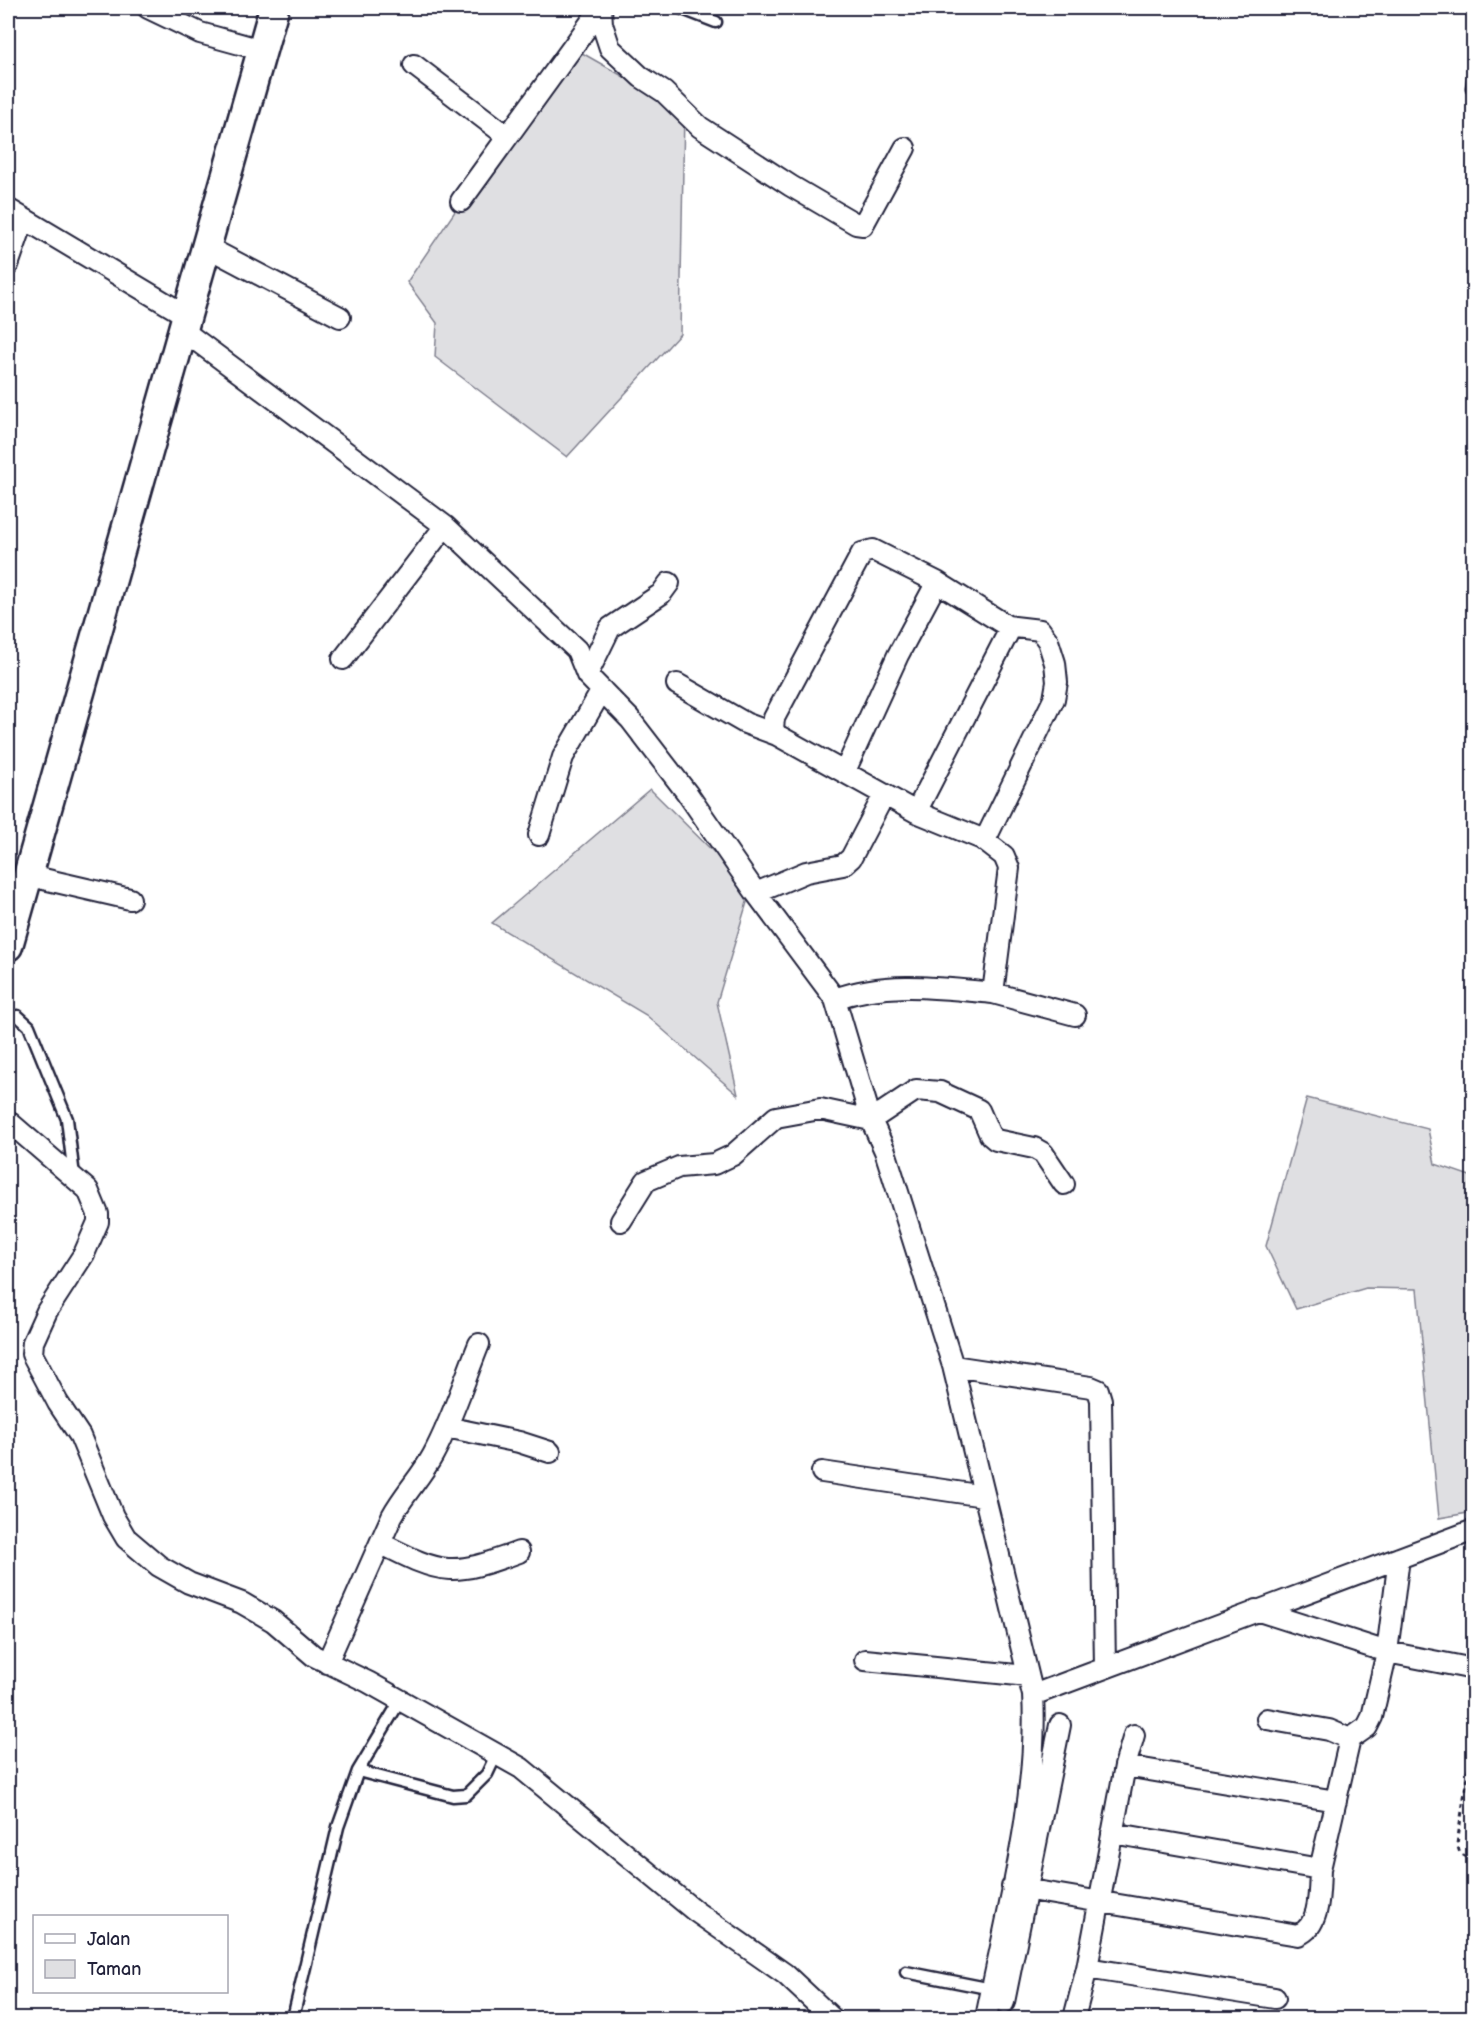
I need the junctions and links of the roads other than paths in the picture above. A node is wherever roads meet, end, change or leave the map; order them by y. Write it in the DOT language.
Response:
graph roads {
  1 [pos="148,8"];
  2 [pos="274,8"];
  3 [pos="601,8"];
  4 [pos="680,8"];
  5 [pos="716,22"];
  6 [pos="262,50"];
  7 [pos="414,65"];
  8 [pos="1473,74"];
  9 [pos="1472,88"];
  10 [pos="507,136"];
  11 [pos="905,148"];
  12 [pos="461,201"];
  13 [pos="16,214"];
  14 [pos="207,247"];
  15 [pos="8,266"];
  16 [pos="340,317"];
  17 [pos="184,322"];
  18 [pos="445,526"];
  19 [pos="937,582"];
  20 [pos="669,583"];
  21 [pos="1006,626"];
  22 [pos="343,659"];
  23 [pos="587,675"];
  24 [pos="677,684"];
  25 [pos="602,690"];
  26 [pos="777,735"];
  27 [pos="845,771"];
  28 [pos="884,795"];
  29 [pos="916,812"];
  30 [pos="539,835"];
  31 [pos="982,839"];
  32 [pos="27,875"];
  33 [pos="756,893"];
  34 [pos="130,899"];
  35 [pos="8,946"];
  36 [pos="993,993"];
  37 [pos="835,999"];
  38 [pos="1075,1016"];
  39 [pos="8,1017"];
  40 [pos="871,1120"];
  41 [pos="8,1121"];
  42 [pos="74,1176"];
  43 [pos="1064,1184"];
  44 [pos="621,1221"];
  45 [pos="479,1344"];
  46 [pos="953,1366"];
  47 [pos="446,1427"];
  48 [pos="550,1452"];
  49 [pos="822,1472"];
  50 [pos="984,1496"];
  51 [pos="1473,1530"];
  52 [pos="380,1543"];
  53 [pos="519,1552"];
  54 [pos="1399,1558"];
  55 [pos="1256,1610"];
  56 [pos="1387,1652"];
  57 [pos="865,1660"];
  58 [pos="327,1662"];
  59 [pos="1105,1668"];
  60 [pos="1473,1669"];
  61 [pos="1030,1686"];
  62 [pos="400,1701"];
  63 [pos="1267,1719"];
  64 [pos="1060,1725"];
  65 [pos="1134,1735"];
  66 [pos="1350,1739"];
  67 [pos="497,1753"];
  68 [pos="1125,1766"];
  69 [pos="358,1771"];
  70 [pos="1336,1801"];
  71 [pos="1112,1833"];
  72 [pos="1320,1869"];
  73 [pos="1020,1889"];
  74 [pos="1098,1902"];
  75 [pos="1086,1968"];
  76 [pos="906,1972"];
  77 [pos="998,1996"];
  78 [pos="1275,1998"];
  79 [pos="293,2019"];
  80 [pos="832,2019"];
  81 [pos="986,2019"];
  82 [pos="1074,2019"];
  1 -- 6 [label="street"];
  2 -- 6 [label="main road"];
  3 -- 10 [label="street"];
  3 -- 11 [label="street"];
  4 -- 5 [label="lane"];
  6 -- 14 [label="main road"];
  7 -- 10 [label="street"];
  8 -- 9 [label="lane"];
  10 -- 12 [label="street"];
  13 -- 15 [label="street"];
  13 -- 17 [label="street"];
  14 -- 16 [label="street"];
  14 -- 17 [label="main road"];
  17 -- 18 [label="street"];
  17 -- 32 [label="main road"];
  18 -- 22 [label="street"];
  18 -- 23 [label="street"];
  19 -- 21 [label="street"];
  19 -- 26 [label="street"];
  19 -- 27 [label="street"];
  20 -- 23 [label="street"];
  21 -- 29 [label="street"];
  21 -- 31 [label="street"];
  23 -- 25 [label="street"];
  24 -- 26 [label="street"];
  25 -- 30 [label="street"];
  25 -- 33 [label="street"];
  26 -- 27 [label="street"];
  27 -- 28 [label="street"];
  28 -- 29 [label="street"];
  28 -- 33 [label="street"];
  29 -- 31 [label="street"];
  31 -- 36 [label="street"];
  32 -- 34 [label="street"];
  32 -- 35 [label="main road"];
  33 -- 37 [label="street"];
  36 -- 37 [label="street"];
  36 -- 38 [label="street"];
  37 -- 40 [label="street"];
  39 -- 42 [label="lane"];
  40 -- 43 [label="street"];
  40 -- 44 [label="street"];
  40 -- 46 [label="street"];
  41 -- 42 [label="street"];
  42 -- 58 [label="street"];
  45 -- 47 [label="street"];
  46 -- 50 [label="street"];
  46 -- 59 [label="street"];
  47 -- 48 [label="street"];
  47 -- 52 [label="street"];
  49 -- 50 [label="street"];
  50 -- 61 [label="street"];
  51 -- 54 [label="street"];
  52 -- 53 [label="street"];
  52 -- 58 [label="street"];
  54 -- 55 [label="street"];
  54 -- 56 [label="street"];
  55 -- 56 [label="street"];
  55 -- 59 [label="street"];
  56 -- 60 [label="street"];
  56 -- 66 [label="street"];
  57 -- 61 [label="street"];
  58 -- 62 [label="street"];
  59 -- 61 [label="street"];
  61 -- 73 [label="street"];
  62 -- 67 [label="street"];
  62 -- 69 [label="lane"];
  63 -- 66 [label="street"];
  64 -- 73 [label="street"];
  65 -- 68 [label="street"];
  66 -- 70 [label="street"];
  67 -- 69 [label="lane"];
  67 -- 80 [label="street"];
  68 -- 70 [label="street"];
  68 -- 71 [label="street"];
  69 -- 79 [label="lane"];
  70 -- 72 [label="street"];
  71 -- 72 [label="street"];
  71 -- 74 [label="street"];
  72 -- 74 [label="street"];
  73 -- 74 [label="street"];
  73 -- 77 [label="street"];
  74 -- 75 [label="street"];
  75 -- 78 [label="street"];
  75 -- 82 [label="street"];
  76 -- 77 [label="lane"];
  77 -- 81 [label="street"];
}
